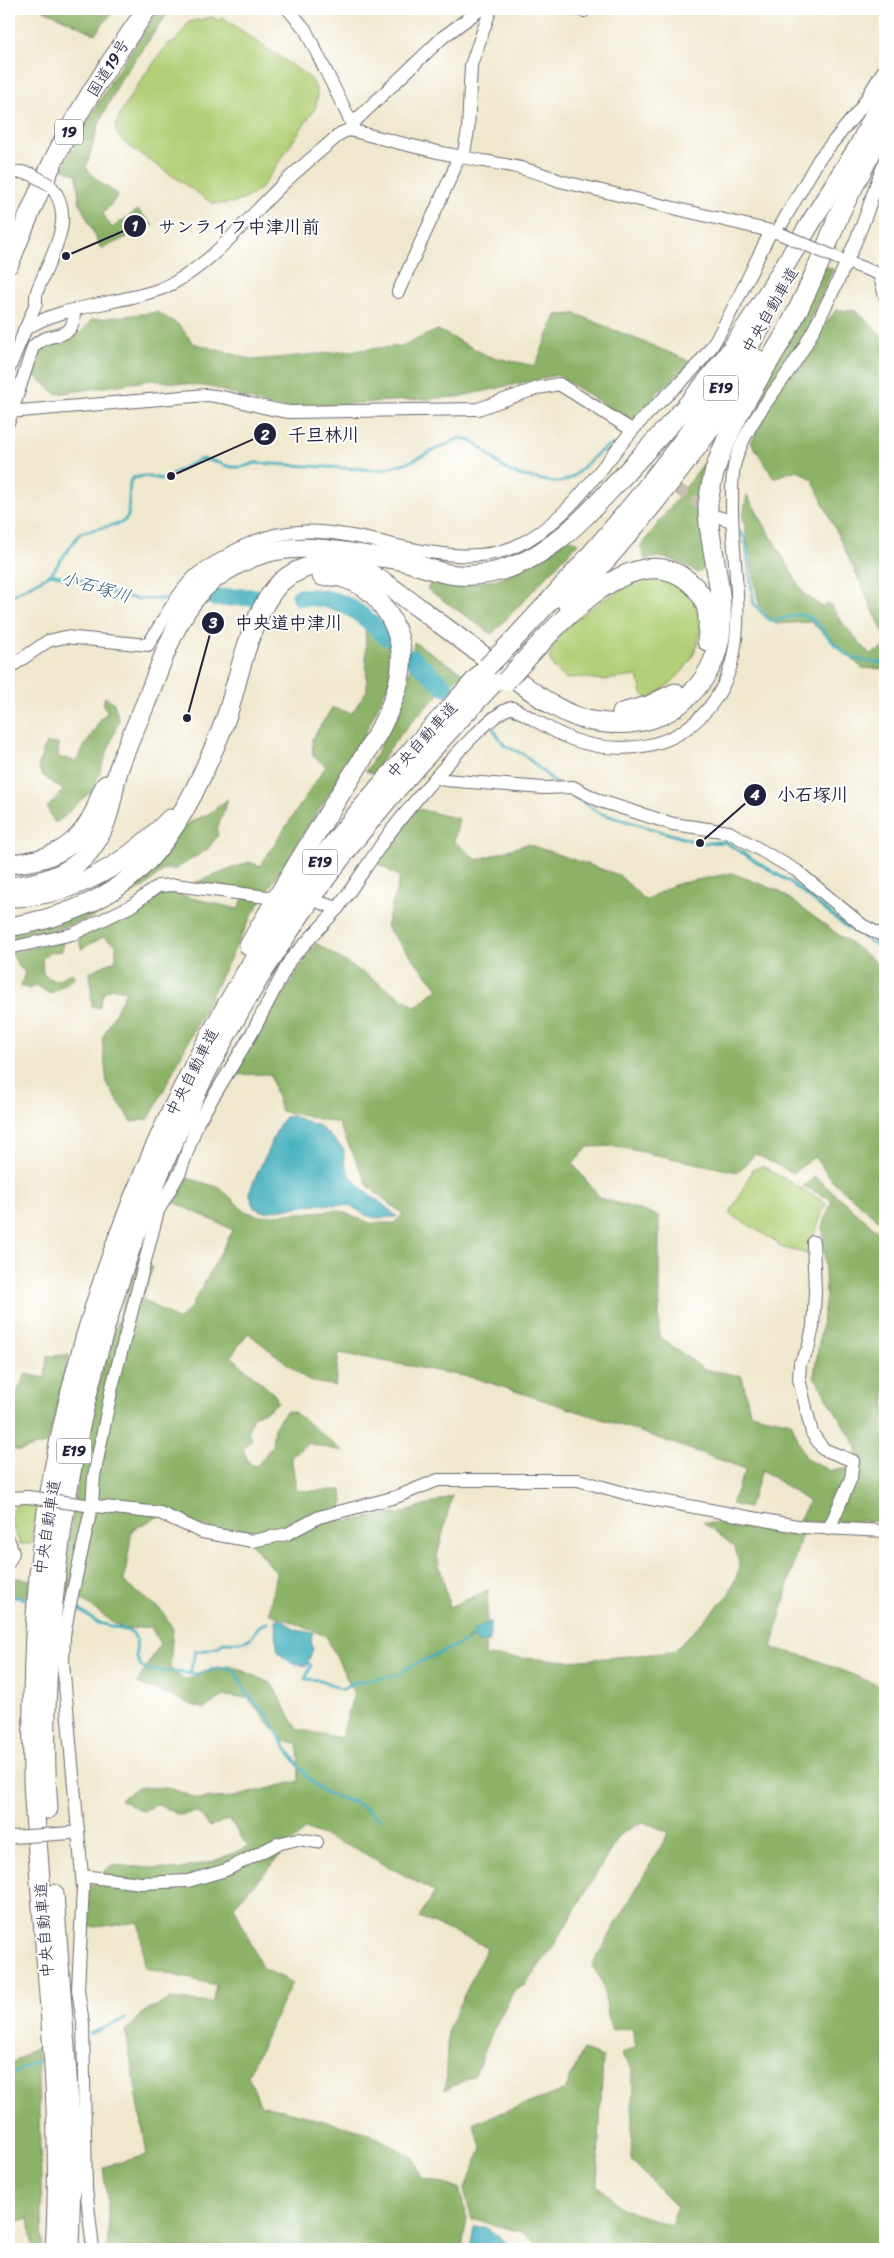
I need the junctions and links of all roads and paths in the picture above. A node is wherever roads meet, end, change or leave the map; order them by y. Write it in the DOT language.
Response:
graph roads {
  1 [pos="133,9"];
  2 [pos="147,9"];
  3 [pos="288,9"];
  4 [pos="481,9"];
  5 [pos="487,9"];
  6 [pos="885,68"];
  7 [pos="885,94"];
  8 [pos="885,126"];
  9 [pos="350,127"];
  10 [pos="862,142"];
  11 [pos="460,157"];
  12 [pos="885,162"];
  13 [pos="14,173"];
  14 [pos="841,210"];
  15 [pos="9,229"];
  16 [pos="777,232"];
  17 [pos="841,260"];
  18 [pos="9,264"];
  19 [pos="398,292"];
  20 [pos="885,296"];
  21 [pos="36,303"];
  22 [pos="74,311"];
  23 [pos="60,315"];
  24 [pos="24,330"];
  25 [pos="9,369"];
  26 [pos="10,415"];
  27 [pos="632,430"];
  28 [pos="619,448"];
  29 [pos="631,455"];
  30 [pos="718,518"];
  31 [pos="732,521"];
  32 [pos="338,551"];
  33 [pos="259,619"];
  34 [pos="517,653"];
  35 [pos="9,668"];
  36 [pos="498,675"];
  37 [pos="119,768"];
  38 [pos="436,777"];
  39 [pos="193,794"];
  40 [pos="9,864"];
  41 [pos="9,887"];
  42 [pos="267,896"];
  43 [pos="9,897"];
  44 [pos="321,903"];
  45 [pos="338,908"];
  46 [pos="9,927"];
  47 [pos="885,937"];
  48 [pos="9,948"];
  49 [pos="186,1080"];
  50 [pos="813,1242"];
  51 [pos="9,1498"];
  52 [pos="89,1505"];
  53 [pos="829,1529"];
  54 [pos="885,1531"];
  55 [pos="9,1541"];
  56 [pos="9,1562"];
  57 [pos="75,1833"];
  58 [pos="13,1837"];
  59 [pos="317,1842"];
  60 [pos="82,1876"];
  61 [pos="55,2249"];
  62 [pos="69,2249"];
  63 [pos="93,2249"];
  1 -- 15 [label="highway, 国道19号 / 19"];
  2 -- 18 [label="highway, 国道19号 / 19"];
  3 -- 9 [label="street"];
  4 -- 9 [label="street"];
  5 -- 11 [label="street"];
  6 -- 16 [label="street"];
  7 -- 10 [label="highway, 中央自動車道 / E19"];
  8 -- 14 [label="highway, 中央自動車道 / E19"];
  9 -- 11 [label="street"];
  9 -- 22 [label="street"];
  10 -- 32 [label="highway"];
  10 -- 34 [label="highway, 中央自動車道 / E19"];
  11 -- 16 [label="street"];
  11 -- 19 [label="street"];
  12 -- 17 [label="street"];
  13 -- 21 [label="street, bridge"];
  14 -- 33 [label="highway"];
  14 -- 34 [label="highway, 中央自動車道 / E19"];
  16 -- 17 [label="street, bridge"];
  16 -- 27 [label="street"];
  17 -- 20 [label="street"];
  17 -- 31 [label="street"];
  21 -- 23 [label="street"];
  21 -- 24 [label="street"];
  22 -- 23 [label="street"];
  22 -- 26 [label="street"];
  23 -- 24 [label="street"];
  24 -- 25 [label="street"];
  26 -- 27 [label="street"];
  27 -- 28 [label="street"];
  28 -- 29 [label="street"];
  28 -- 35 [label="street"];
  30 -- 31 [label="street"];
  31 -- 38 [label="street"];
  32 -- 34 [label="highway"];
  32 -- 37 [label="highway"];
  33 -- 39 [label="highway"];
  33 -- 49 [label="highway"];
  34 -- 36 [label="highway, 中央自動車道 / E19"];
  36 -- 49 [label="highway, 中央自動車道 / E19"];
  36 -- 62 [label="highway, 中央自動車道 / E19"];
  37 -- 40 [label="highway"];
  37 -- 41 [label="highway"];
  38 -- 45 [label="street"];
  38 -- 47 [label="street"];
  39 -- 43 [label="highway"];
  39 -- 46 [label="highway"];
  42 -- 48 [label="street"];
  44 -- 45 [label="street"];
  45 -- 52 [label="street"];
  49 -- 61 [label="highway, 中央自動車道 / E19"];
  50 -- 53 [label="street"];
  51 -- 52 [label="street, bridge"];
  52 -- 53 [label="street"];
  52 -- 57 [label="street"];
  53 -- 54 [label="street"];
  55 -- 56 [label="street"];
  57 -- 58 [label="street, bridge"];
  57 -- 60 [label="street"];
  59 -- 60 [label="street"];
  60 -- 63 [label="street"];
}
